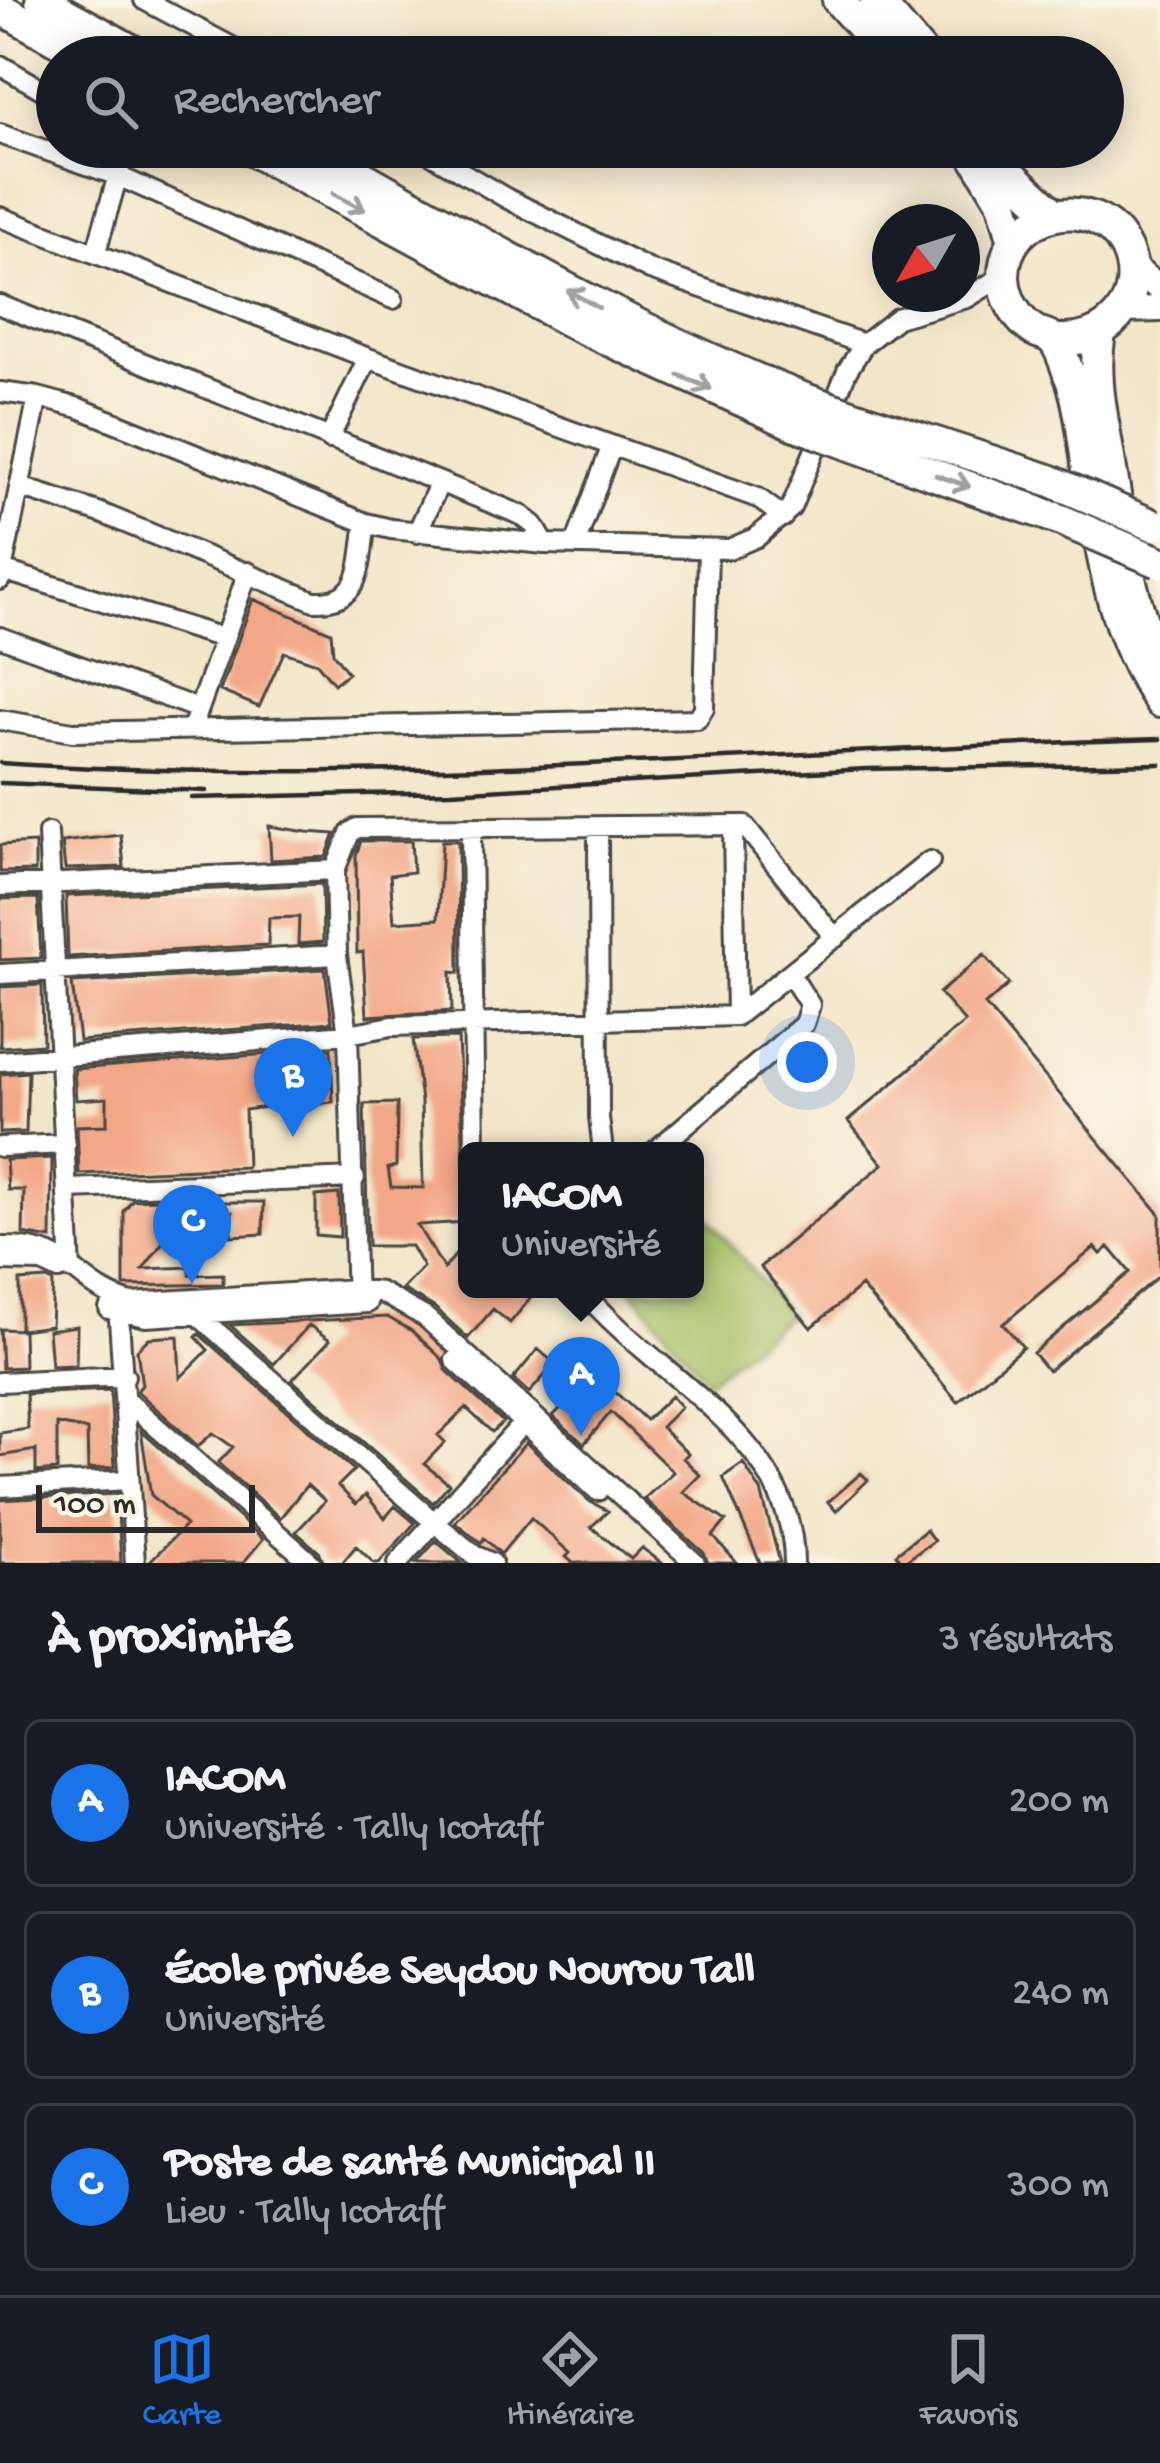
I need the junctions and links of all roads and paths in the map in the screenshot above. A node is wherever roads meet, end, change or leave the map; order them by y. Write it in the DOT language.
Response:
graph roads {
  1 [pos="41,0"];
  2 [pos="838,0"];
  3 [pos="876,0"];
  4 [pos="153,2"];
  5 [pos="0,8"];
  6 [pos="50,36"];
  7 [pos="106,36"];
  8 [pos="214,36"];
  9 [pos="870,36"];
  10 [pos="907,36"];
  11 [pos="0,65"];
  12 [pos="36,86"];
  13 [pos="0,134"];
  14 [pos="36,147"];
  15 [pos="96,168"];
  16 [pos="120,168"];
  17 [pos="285,168"];
  18 [pos="347,168"];
  19 [pos="455,168"];
  20 [pos="981,168"];
  21 [pos="1007,168"];
  22 [pos="118,176"];
  23 [pos="1054,214"];
  24 [pos="0,217"];
  25 [pos="1014,242"];
  26 [pos="96,252"];
  27 [pos="1132,266"];
  28 [pos="1004,275"];
  29 [pos="980,290"];
  30 [pos="1160,290"];
  31 [pos="393,299"];
  32 [pos="980,301"];
  33 [pos="0,305"];
  34 [pos="1013,308"];
  35 [pos="1160,309"];
  36 [pos="1123,310"];
  37 [pos="918,312"];
  38 [pos="1100,332"];
  39 [pos="1052,339"];
  40 [pos="864,344"];
  41 [pos="368,358"];
  42 [pos="0,392"];
  43 [pos="38,397"];
  44 [pos="801,411"];
  45 [pos="854,431"];
  46 [pos="329,439"];
  47 [pos="611,448"];
  48 [pos="440,484"];
  49 [pos="20,487"];
  50 [pos="7,515"];
  51 [pos="783,517"];
  52 [pos="366,523"];
  53 [pos="1157,526"];
  54 [pos="417,533"];
  55 [pos="545,544"];
  56 [pos="575,545"];
  57 [pos="708,550"];
  58 [pos="1160,562"];
  59 [pos="248,572"];
  60 [pos="1,576"];
  61 [pos="0,637"];
  62 [pos="223,638"];
  63 [pos="1160,665"];
  64 [pos="1160,702"];
  65 [pos="199,709"];
  66 [pos="0,720"];
  67 [pos="191,732"];
  68 [pos="733,825"];
  69 [pos="598,827"];
  70 [pos="471,830"];
  71 [pos="48,833"];
  72 [pos="930,861"];
  73 [pos="335,870"];
  74 [pos="51,884"];
  75 [pos="0,886"];
  76 [pos="835,938"];
  77 [pos="337,955"];
  78 [pos="56,971"];
  79 [pos="0,974"];
  80 [pos="790,974"];
  81 [pos="736,1016"];
  82 [pos="598,1019"];
  83 [pos="473,1022"];
  84 [pos="348,1034"];
  85 [pos="61,1057"];
  86 [pos="0,1061"];
  87 [pos="475,1142"];
  88 [pos="602,1142"];
  89 [pos="666,1142"];
  90 [pos="66,1144"];
  91 [pos="0,1147"];
  92 [pos="355,1178"];
  93 [pos="69,1190"];
  94 [pos="0,1247"];
  95 [pos="0,1261"];
  96 [pos="71,1273"];
  97 [pos="355,1295"];
  98 [pos="590,1298"];
  99 [pos="118,1306"];
  100 [pos="190,1307"];
  101 [pos="125,1376"];
  102 [pos="0,1382"];
  103 [pos="126,1400"];
  104 [pos="523,1423"];
  105 [pos="129,1480"];
  106 [pos="0,1487"];
  107 [pos="434,1522"];
  108 [pos="136,1562"];
  109 [pos="311,1563"];
  110 [pos="398,1563"];
  111 [pos="492,1563"];
  112 [pos="677,1563"];
  113 [pos="695,1563"];
  114 [pos="794,1563"];
  1 -- 7 [label="highway"];
  2 -- 9 [label="highway"];
  3 -- 10 [label="highway"];
  4 -- 8 [label="street"];
  5 -- 6 [label="highway"];
  11 -- 12 [label="street"];
  13 -- 14 [label="street"];
  15 -- 22 [label="street"];
  16 -- 22 [label="street"];
  17 -- 44 [label="highway, one-way"];
  44 -- 18 [label="highway, one-way"];
  19 -- 40 [label="street"];
  20 -- 25 [label="highway"];
  21 -- 23 [label="highway"];
  22 -- 26 [label="street"];
  22 -- 31 [label="street"];
  23 -- 25 [label="highway"];
  23 -- 27 [label="highway"];
  24 -- 26 [label="street"];
  25 -- 28 [label="highway"];
  26 -- 41 [label="street"];
  27 -- 30 [label="main road"];
  27 -- 36 [label="highway"];
  28 -- 29 [label="street"];
  28 -- 34 [label="highway"];
  32 -- 34 [label="street"];
  33 -- 46 [label="street"];
  34 -- 39 [label="highway"];
  35 -- 36 [label="main road"];
  36 -- 38 [label="highway"];
  37 -- 40 [label="street"];
  38 -- 39 [label="highway"];
  38 -- 63 [label="highway"];
  39 -- 64 [label="highway"];
  40 -- 51 [label="street"];
  41 -- 46 [label="street"];
  41 -- 47 [label="street"];
  42 -- 43 [label="street"];
  43 -- 49 [label="street"];
  43 -- 52 [label="street"];
  44 -- 45 [label="highway, bridge"];
  45 -- 53 [label="highway, bridge"];
  45 -- 58 [label="highway, one-way, bridge"];
  46 -- 48 [label="street"];
  47 -- 51 [label="street"];
  47 -- 56 [label="street"];
  48 -- 54 [label="street"];
  48 -- 55 [label="street"];
  49 -- 50 [label="street"];
  49 -- 59 [label="street"];
  50 -- 60 [label="street"];
  51 -- 57 [label="street"];
  52 -- 54 [label="street"];
  52 -- 59 [label="street"];
  54 -- 55 [label="street"];
  55 -- 56 [label="street"];
  56 -- 57 [label="street"];
  57 -- 67 [label="street"];
  59 -- 62 [label="street"];
  60 -- 62 [label="street"];
  61 -- 65 [label="street"];
  62 -- 65 [label="street"];
  65 -- 67 [label="street"];
  66 -- 67 [label="street"];
  68 -- 69 [label="street"];
  68 -- 76 [label="street"];
  68 -- 81 [label="street"];
  69 -- 70 [label="street"];
  69 -- 82 [label="street"];
  70 -- 73 [label="street"];
  70 -- 83 [label="street"];
  71 -- 74 [label="street"];
  72 -- 76 [label="street"];
  73 -- 74 [label="street"];
  73 -- 77 [label="street"];
  74 -- 75 [label="street"];
  74 -- 78 [label="street"];
  76 -- 80 [label="street"];
  77 -- 78 [label="street"];
  77 -- 84 [label="street"];
  78 -- 79 [label="street"];
  78 -- 85 [label="street"];
  80 -- 81 [label="street"];
  80 -- 89 [label="street"];
  81 -- 82 [label="street"];
  82 -- 83 [label="street"];
  82 -- 88 [label="street"];
  83 -- 84 [label="street"];
  83 -- 87 [label="street"];
  84 -- 85 [label="street"];
  84 -- 92 [label="street"];
  85 -- 86 [label="street"];
  85 -- 90 [label="street"];
  90 -- 91 [label="street"];
  90 -- 93 [label="street"];
  92 -- 93 [label="street"];
  92 -- 97 [label="street"];
  93 -- 96 [label="street"];
  94 -- 96 [label="street"];
  95 -- 96 [label="street"];
  96 -- 99 [label="street"];
  97 -- 100 [label="street"];
  97 -- 104 [label="street"];
  97 -- 113 [label="street"];
  98 -- 114 [label="street"];
  99 -- 100 [label="street"];
  99 -- 101 [label="street"];
  100 -- 107 [label="street"];
  101 -- 102 [label="street"];
  101 -- 103 [label="street"];
  103 -- 105 [label="street"];
  103 -- 109 [label="street"];
  104 -- 107 [label="street"];
  104 -- 112 [label="street"];
  105 -- 106 [label="street"];
  105 -- 108 [label="street"];
  107 -- 110 [label="street"];
  107 -- 111 [label="street"];
}
